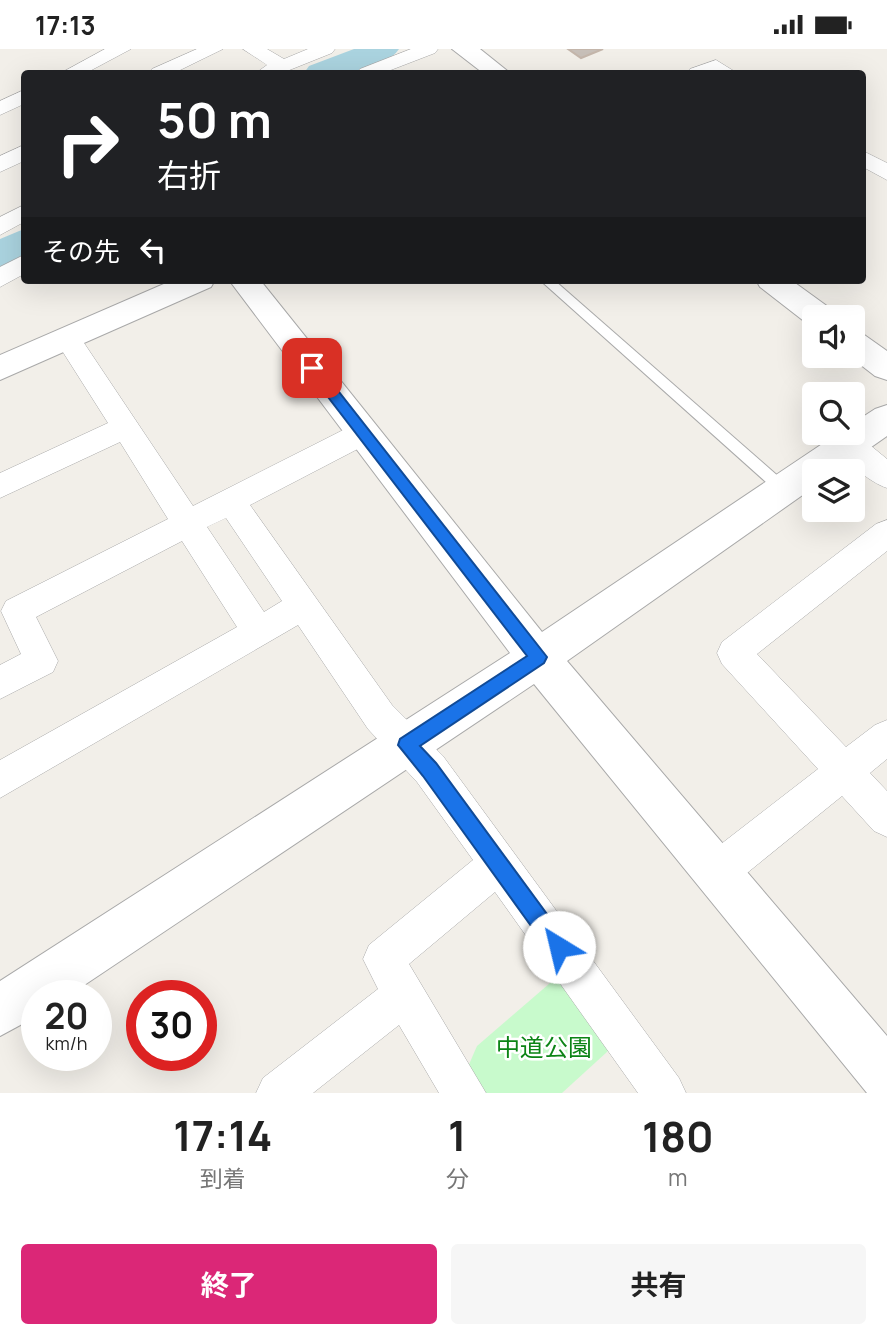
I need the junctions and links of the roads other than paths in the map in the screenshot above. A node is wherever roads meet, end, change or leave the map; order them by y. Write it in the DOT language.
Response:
graph roads {
  1 [pos="121,49"];
  2 [pos="213,49"];
  3 [pos="253,49"];
  4 [pos="325,49"];
  5 [pos="428,49"];
  6 [pos="464,49"];
  7 [pos="77,70"];
  8 [pos="166,70"];
  9 [pos="274,70"];
  10 [pos="375,70"];
  11 [pos="494,70"];
  12 [pos="887,149"];
  13 [pos="21,154"];
  14 [pos="866,158"];
  15 [pos="866,160"];
  16 [pos="0,165"];
  17 [pos="887,173"];
  18 [pos="21,214"];
  19 [pos="0,227"];
  20 [pos="21,265"];
  21 [pos="0,278"];
  22 [pos="191,284"];
  23 [pos="247,284"];
  24 [pos="551,284"];
  25 [pos="776,284"];
  26 [pos="804,305"];
  27 [pos="68,338"];
  28 [pos="865,352"];
  29 [pos="0,368"];
  30 [pos="887,368"];
  31 [pos="887,418"];
  32 [pos="125,426"];
  33 [pos="363,433"];
  34 [pos="865,433"];
  35 [pos="847,445"];
  36 [pos="850,445"];
  37 [pos="887,477"];
  38 [pos="0,486"];
  39 [pos="782,488"];
  40 [pos="231,501"];
  41 [pos="188,523"];
  42 [pos="887,533"];
  43 [pos="303,606"];
  44 [pos="258,631"];
  45 [pos="538,657"];
  46 [pos="0,683"];
  47 [pos="887,737"];
  48 [pos="407,745"];
  49 [pos="845,772"];
  50 [pos="0,781"];
  51 [pos="887,818"];
  52 [pos="499,864"];
  53 [pos="717,872"];
  54 [pos="406,994"];
  55 [pos="0,1011"];
  56 [pos="887,1076"];
  57 [pos="278,1093"];
  58 [pos="464,1093"];
  59 [pos="664,1093"];
  1 -- 7 [label="street"];
  2 -- 8 [label="street"];
  3 -- 9 [label="street"];
  4 -- 9 [label="street"];
  5 -- 10 [label="street"];
  6 -- 11 [label="street"];
  12 -- 14 [label="street"];
  13 -- 16 [label="street"];
  15 -- 17 [label="street"];
  18 -- 19 [label="street"];
  20 -- 21 [label="street"];
  22 -- 27 [label="street"];
  23 -- 33 [label="street"];
  24 -- 39 [label="lane"];
  25 -- 26 [label="street"];
  27 -- 29 [label="street"];
  27 -- 32 [label="street"];
  28 -- 30 [label="street"];
  31 -- 34 [label="street"];
  32 -- 38 [label="street"];
  32 -- 41 [label="street"];
  33 -- 40 [label="street"];
  33 -- 45 [label="street"];
  35 -- 39 [label="street"];
  36 -- 37 [label="street"];
  39 -- 45 [label="street"];
  40 -- 41 [label="street"];
  40 -- 43 [label="street"];
  41 -- 44 [label="street"];
  41 -- 46 [label="street"];
  42 -- 49 [label="street"];
  43 -- 44 [label="street"];
  43 -- 48 [label="street"];
  44 -- 50 [label="street"];
  45 -- 48 [label="street"];
  45 -- 53 [label="street"];
  47 -- 49 [label="street"];
  48 -- 52 [label="street"];
  48 -- 55 [label="street"];
  49 -- 51 [label="street"];
  49 -- 53 [label="street"];
  52 -- 54 [label="street"];
  52 -- 59 [label="street"];
  53 -- 56 [label="street"];
  54 -- 57 [label="street"];
  54 -- 58 [label="street"];
}
